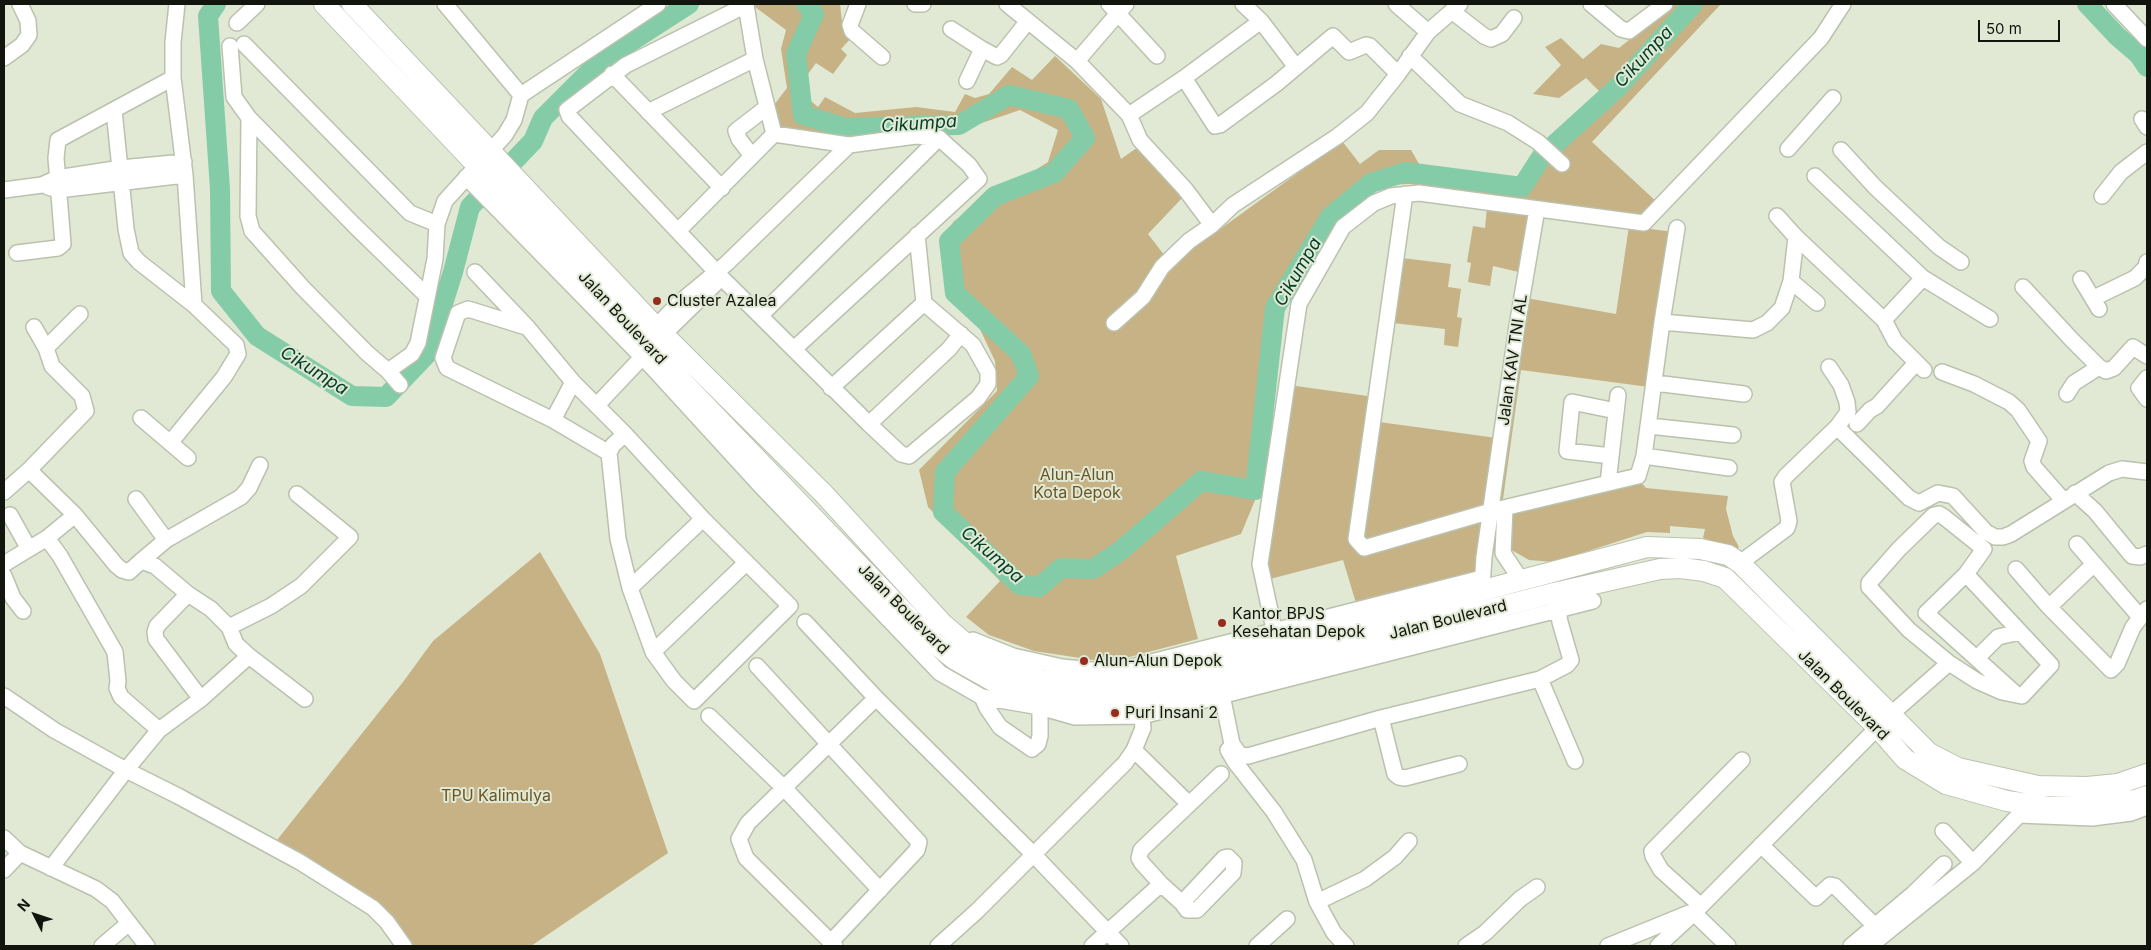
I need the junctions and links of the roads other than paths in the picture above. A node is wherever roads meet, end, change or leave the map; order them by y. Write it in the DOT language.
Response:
graph roads {
  1 [pos="20,4"];
  2 [pos="177,4"];
  3 [pos="257,4"];
  4 [pos="324,4"];
  5 [pos="352,4"];
  6 [pos="444,4"];
  7 [pos="658,4"];
  8 [pos="858,4"];
  9 [pos="914,4"];
  10 [pos="923,4"];
  11 [pos="1243,4"];
  12 [pos="1396,4"];
  13 [pos="1592,4"];
  14 [pos="1665,4"];
  15 [pos="1843,4"];
  16 [pos="2114,4"];
  17 [pos="1011,5"];
  18 [pos="1118,7"];
  19 [pos="1456,8"];
  20 [pos="1514,18"];
  21 [pos="1028,21"];
  22 [pos="1261,21"];
  23 [pos="237,23"];
  24 [pos="951,29"];
  25 [pos="1428,32"];
  26 [pos="2147,38"];
  27 [pos="982,49"];
  28 [pos="1157,56"];
  29 [pos="1410,56"];
  30 [pos="882,57"];
  31 [pos="4,58"];
  32 [pos="755,58"];
  33 [pos="1076,61"];
  34 [pos="1296,67"];
  35 [pos="612,74"];
  36 [pos="1398,74"];
  37 [pos="173,78"];
  38 [pos="1184,78"];
  39 [pos="967,81"];
  40 [pos="521,95"];
  41 [pos="1833,98"];
  42 [pos="767,106"];
  43 [pos="114,110"];
  44 [pos="648,112"];
  45 [pos="1129,115"];
  46 [pos="249,118"];
  47 [pos="774,134"];
  48 [pos="939,138"];
  49 [pos="849,145"];
  50 [pos="1788,149"];
  51 [pos="1841,150"];
  52 [pos="2147,152"];
  53 [pos="752,156"];
  54 [pos="1558,160"];
  55 [pos="478,165"];
  56 [pos="185,169"];
  57 [pos="122,176"];
  58 [pos="1816,176"];
  59 [pos="58,184"];
  60 [pos="722,188"];
  61 [pos="4,190"];
  62 [pos="1405,194"];
  63 [pos="2102,196"];
  64 [pos="1537,209"];
  65 [pos="1777,216"];
  66 [pos="437,224"];
  67 [pos="1212,224"];
  68 [pos="1677,228"];
  69 [pos="678,231"];
  70 [pos="917,236"];
  71 [pos="1796,237"];
  72 [pos="17,252"];
  73 [pos="1961,262"];
  74 [pos="2147,262"];
  75 [pos="475,272"];
  76 [pos="719,275"];
  77 [pos="1923,278"];
  78 [pos="2081,280"];
  79 [pos="1791,281"];
  80 [pos="2023,287"];
  81 [pos="427,296"];
  82 [pos="924,303"];
  83 [pos="1817,303"];
  84 [pos="194,305"];
  85 [pos="80,314"];
  86 [pos="761,315"];
  87 [pos="1990,319"];
  88 [pos="1884,320"];
  89 [pos="1662,322"];
  90 [pos="1114,323"];
  91 [pos="34,327"];
  92 [pos="528,328"];
  93 [pos="961,334"];
  94 [pos="651,341"];
  95 [pos="46,348"];
  96 [pos="794,349"];
  97 [pos="2147,356"];
  98 [pos="1829,367"];
  99 [pos="2099,367"];
  100 [pos="1942,372"];
  101 [pos="2147,378"];
  102 [pos="573,382"];
  103 [pos="1655,383"];
  104 [pos="831,388"];
  105 [pos="1744,394"];
  106 [pos="2067,394"];
  107 [pos="2147,399"];
  108 [pos="597,405"];
  109 [pos="141,418"];
  110 [pos="553,420"];
  111 [pos="869,424"];
  112 [pos="1857,424"];
  113 [pos="1649,426"];
  114 [pos="1837,427"];
  115 [pos="625,434"];
  116 [pos="1732,435"];
  117 [pos="170,443"];
  118 [pos="609,452"];
  119 [pos="1611,456"];
  120 [pos="1644,456"];
  121 [pos="188,458"];
  122 [pos="260,465"];
  123 [pos="1729,468"];
  124 [pos="29,470"];
  125 [pos="2147,472"];
  126 [pos="1608,483"];
  127 [pos="4,492"];
  128 [pos="297,494"];
  129 [pos="2070,497"];
  130 [pos="136,499"];
  131 [pos="1498,510"];
  132 [pos="10,515"];
  133 [pos="75,515"];
  134 [pos="703,519"];
  135 [pos="47,538"];
  136 [pos="166,540"];
  137 [pos="2077,544"];
  138 [pos="29,549"];
  139 [pos="2147,554"];
  140 [pos="141,561"];
  141 [pos="746,563"];
  142 [pos="1740,563"];
  143 [pos="4,564"];
  144 [pos="2094,564"];
  145 [pos="2016,569"];
  146 [pos="1550,574"];
  147 [pos="1966,574"];
  148 [pos="4,576"];
  149 [pos="1521,580"];
  150 [pos="1482,584"];
  151 [pos="630,588"];
  152 [pos="188,594"];
  153 [pos="1556,601"];
  154 [pos="1593,601"];
  155 [pos="2049,607"];
  156 [pos="24,611"];
  157 [pos="2144,613"];
  158 [pos="1926,614"];
  159 [pos="805,622"];
  160 [pos="229,627"];
  161 [pos="1909,630"];
  162 [pos="2020,632"];
  163 [pos="1277,638"];
  164 [pos="973,640"];
  165 [pos="653,652"];
  166 [pos="249,656"];
  167 [pos="1977,658"];
  168 [pos="1949,662"];
  169 [pos="757,666"];
  170 [pos="1540,679"];
  171 [pos="1215,691"];
  172 [pos="4,696"];
  173 [pos="2017,696"];
  174 [pos="982,697"];
  175 [pos="876,698"];
  176 [pos="201,699"];
  177 [pos="305,699"];
  178 [pos="1140,699"];
  179 [pos="1040,707"];
  180 [pos="709,716"];
  181 [pos="1381,718"];
  182 [pos="1884,722"];
  183 [pos="159,730"];
  184 [pos="830,744"];
  185 [pos="1134,750"];
  186 [pos="1742,760"];
  187 [pos="1575,761"];
  188 [pos="1459,764"];
  189 [pos="126,770"];
  190 [pos="1221,774"];
  191 [pos="2147,774"];
  192 [pos="784,789"];
  193 [pos="2147,796"];
  194 [pos="1189,804"];
  195 [pos="2147,807"];
  196 [pos="2021,810"];
  197 [pos="1943,831"];
  198 [pos="4,838"];
  199 [pos="1409,841"];
  200 [pos="1761,845"];
  201 [pos="20,853"];
  202 [pos="1033,854"];
  203 [pos="1973,863"];
  204 [pos="1944,864"];
  205 [pos="52,868"];
  206 [pos="4,870"];
  207 [pos="1161,884"];
  208 [pos="1537,887"];
  209 [pos="880,890"];
  210 [pos="1317,902"];
  211 [pos="1182,903"];
  212 [pos="1697,909"];
  213 [pos="1287,919"];
  214 [pos="129,923"];
  215 [pos="1874,925"];
  216 [pos="1108,932"];
  217 [pos="833,945"];
  218 [pos="102,946"];
  219 [pos="147,946"];
  220 [pos="404,946"];
  221 [pos="938,946"];
  222 [pos="1092,946"];
  223 [pos="1122,946"];
  224 [pos="1257,946"];
  225 [pos="1346,946"];
  226 [pos="1466,946"];
  227 [pos="1608,946"];
  228 [pos="1658,946"];
  229 [pos="1728,946"];
  230 [pos="1851,946"];
  231 [pos="1870,946"];
  1 -- 31 [label="street"];
  2 -- 37 [label="street"];
  3 -- 23 [label="street"];
  4 -- 55 [label="main road, Jalan Boulevard"];
  5 -- 55 [label="main road, Jalan Boulevard"];
  6 -- 40 [label="street"];
  7 -- 40 [label="street"];
  8 -- 30 [label="street"];
  9 -- 10 [label="street"];
  11 -- 22 [label="street"];
  12 -- 25 [label="street"];
  13 -- 14 [label="street"];
  15 -- 64 [label="street"];
  16 -- 26 [label="street"];
  17 -- 21 [label="street"];
  18 -- 28 [label="street"];
  18 -- 33 [label="street"];
  19 -- 20 [label="street"];
  19 -- 25 [label="street"];
  21 -- 27 [label="street"];
  21 -- 33 [label="street"];
  22 -- 34 [label="street"];
  22 -- 38 [label="street"];
  24 -- 27 [label="street"];
  25 -- 29 [label="street"];
  27 -- 39 [label="street"];
  29 -- 36 [label="street"];
  29 -- 54 [label="street"];
  32 -- 35 [label="street"];
  32 -- 42 [label="street"];
  32 -- 44 [label="street"];
  33 -- 45 [label="street"];
  34 -- 36 [label="street"];
  34 -- 38 [label="street"];
  35 -- 44 [label="street"];
  35 -- 69 [label="street"];
  36 -- 67 [label="street"];
  37 -- 43 [label="street"];
  37 -- 56 [label="street"];
  38 -- 45 [label="street"];
  40 -- 55 [label="street"];
  41 -- 50 [label="street"];
  42 -- 47 [label="street"];
  42 -- 53 [label="street"];
  43 -- 57 [label="street"];
  43 -- 59 [label="street"];
  44 -- 60 [label="street"];
  45 -- 67 [label="street"];
  46 -- 66 [label="street"];
  46 -- 81 [label="street"];
  46 -- 81 [label="street"];
  47 -- 49 [label="street"];
  47 -- 53 [label="street"];
  48 -- 49 [label="street"];
  48 -- 70 [label="street"];
  48 -- 86 [label="street"];
  49 -- 76 [label="street"];
  51 -- 73 [label="street"];
  52 -- 63 [label="street"];
  53 -- 60 [label="street"];
  55 -- 66 [label="street"];
  55 -- 94 [label="main road, Jalan Boulevard"];
  56 -- 57 [label="street"];
  56 -- 84 [label="street"];
  57 -- 59 [label="street"];
  57 -- 84 [label="street"];
  58 -- 77 [label="street"];
  59 -- 61 [label="street"];
  59 -- 72 [label="street"];
  60 -- 69 [label="street"];
  62 -- 64 [label="street"];
  62 -- 131 [label="street"];
  62 -- 163 [label="street"];
  64 -- 131 [label="street, Jalan KAV TNI AL"];
  65 -- 71 [label="street"];
  66 -- 81 [label="street"];
  67 -- 90 [label="street"];
  68 -- 89 [label="street"];
  69 -- 76 [label="street"];
  70 -- 82 [label="street"];
  70 -- 96 [label="street"];
  71 -- 79 [label="street"];
  71 -- 88 [label="street"];
  74 -- 78 [label="street"];
  75 -- 92 [label="street"];
  76 -- 86 [label="street"];
  76 -- 94 [label="street"];
  77 -- 87 [label="street"];
  77 -- 88 [label="street"];
  79 -- 83 [label="street"];
  79 -- 89 [label="street"];
  80 -- 99 [label="street"];
  82 -- 93 [label="street"];
  82 -- 104 [label="street"];
  84 -- 117 [label="street"];
  85 -- 95 [label="street"];
  86 -- 96 [label="street"];
  88 -- 112 [label="street"];
  89 -- 103 [label="street"];
  91 -- 95 [label="street"];
  92 -- 102 [label="street"];
  92 -- 110 [label="street"];
  93 -- 111 [label="street"];
  93 -- 111 [label="street"];
  94 -- 108 [label="street"];
  94 -- 174 [label="street"];
  94 -- 178 [label="main road, Jalan Boulevard"];
  95 -- 124 [label="street"];
  96 -- 104 [label="street"];
  97 -- 99 [label="street"];
  98 -- 114 [label="street"];
  99 -- 106 [label="street"];
  100 -- 129 [label="street"];
  101 -- 107 [label="street"];
  102 -- 108 [label="street"];
  102 -- 110 [label="street"];
  103 -- 105 [label="street"];
  103 -- 113 [label="street"];
  104 -- 111 [label="street"];
  108 -- 115 [label="street"];
  109 -- 117 [label="street"];
  110 -- 118 [label="street"];
  113 -- 116 [label="street"];
  113 -- 120 [label="street"];
  114 -- 129 [label="street"];
  114 -- 142 [label="street"];
  115 -- 118 [label="street"];
  115 -- 134 [label="street"];
  117 -- 121 [label="street"];
  118 -- 151 [label="street"];
  119 -- 119 [label="street"];
  119 -- 126 [label="street"];
  120 -- 123 [label="street"];
  120 -- 126 [label="street"];
  122 -- 136 [label="street"];
  124 -- 127 [label="street"];
  124 -- 133 [label="street"];
  125 -- 129 [label="street"];
  126 -- 131 [label="street"];
  128 -- 160 [label="street"];
  129 -- 139 [label="street"];
  130 -- 136 [label="street"];
  131 -- 149 [label="street"];
  131 -- 150 [label="street"];
  132 -- 138 [label="street"];
  133 -- 135 [label="street"];
  133 -- 140 [label="street"];
  134 -- 141 [label="street"];
  134 -- 151 [label="street"];
  135 -- 138 [label="street"];
  135 -- 183 [label="street"];
  136 -- 140 [label="street"];
  137 -- 144 [label="street"];
  138 -- 143 [label="street"];
  140 -- 152 [label="street"];
  141 -- 165 [label="street"];
  141 -- 165 [label="street"];
  142 -- 146 [label="main road, Jalan Boulevard"];
  142 -- 182 [label="main road, Jalan Boulevard"];
  144 -- 155 [label="street"];
  144 -- 157 [label="street"];
  145 -- 155 [label="street"];
  146 -- 149 [label="main road, Jalan Boulevard"];
  146 -- 153 [label="street"];
  147 -- 158 [label="street"];
  147 -- 161 [label="street"];
  147 -- 162 [label="street"];
  148 -- 156 [label="street"];
  149 -- 150 [label="main road, Jalan Boulevard"];
  150 -- 163 [label="main road, Jalan Boulevard"];
  151 -- 165 [label="street"];
  152 -- 160 [label="street"];
  152 -- 176 [label="street"];
  153 -- 154 [label="street"];
  153 -- 170 [label="street"];
  153 -- 171 [label="main road, Jalan Boulevard"];
  153 -- 182 [label="main road, Jalan Boulevard"];
  155 -- 157 [label="street"];
  158 -- 161 [label="street"];
  158 -- 167 [label="street"];
  159 -- 175 [label="street"];
  160 -- 166 [label="street"];
  161 -- 168 [label="street"];
  162 -- 167 [label="street"];
  162 -- 173 [label="street"];
  163 -- 164 [label="street"];
  163 -- 178 [label="main road, Jalan Boulevard"];
  166 -- 176 [label="street"];
  166 -- 177 [label="street"];
  167 -- 173 [label="street"];
  168 -- 173 [label="street"];
  168 -- 182 [label="street"];
  169 -- 184 [label="street"];
  170 -- 181 [label="street"];
  170 -- 187 [label="street"];
  171 -- 178 [label="main road, Jalan Boulevard"];
  171 -- 181 [label="street"];
  171 -- 210 [label="street"];
  172 -- 189 [label="street"];
  174 -- 179 [label="street"];
  174 -- 179 [label="street"];
  175 -- 184 [label="street"];
  175 -- 202 [label="street"];
  176 -- 183 [label="street"];
  178 -- 179 [label="street"];
  178 -- 185 [label="street"];
  180 -- 192 [label="street"];
  181 -- 188 [label="street"];
  182 -- 191 [label="main road, Jalan Boulevard"];
  182 -- 196 [label="main road, Jalan Boulevard"];
  182 -- 200 [label="street"];
  183 -- 189 [label="street"];
  184 -- 192 [label="street"];
  184 -- 209 [label="street"];
  185 -- 194 [label="street"];
  185 -- 202 [label="street"];
  186 -- 212 [label="street"];
  189 -- 205 [label="street"];
  189 -- 220 [label="street"];
  190 -- 194 [label="street"];
  192 -- 209 [label="street"];
  192 -- 217 [label="street"];
  193 -- 196 [label="main road, Jalan Boulevard"];
  194 -- 207 [label="street"];
  195 -- 196 [label="street"];
  196 -- 203 [label="street"];
  197 -- 203 [label="street"];
  198 -- 201 [label="street"];
  199 -- 210 [label="street"];
  200 -- 212 [label="street"];
  200 -- 215 [label="street"];
  201 -- 205 [label="street"];
  201 -- 206 [label="street"];
  202 -- 216 [label="street"];
  202 -- 221 [label="street"];
  203 -- 231 [label="street"];
  204 -- 215 [label="street"];
  205 -- 214 [label="street"];
  207 -- 211 [label="street"];
  207 -- 216 [label="street"];
  208 -- 226 [label="street"];
  209 -- 217 [label="street"];
  210 -- 225 [label="street"];
  212 -- 227 [label="street"];
  212 -- 228 [label="street"];
  212 -- 229 [label="street"];
  213 -- 224 [label="street"];
  214 -- 218 [label="street"];
  214 -- 219 [label="street"];
  215 -- 230 [label="street"];
  216 -- 222 [label="street"];
  216 -- 223 [label="street"];
}
